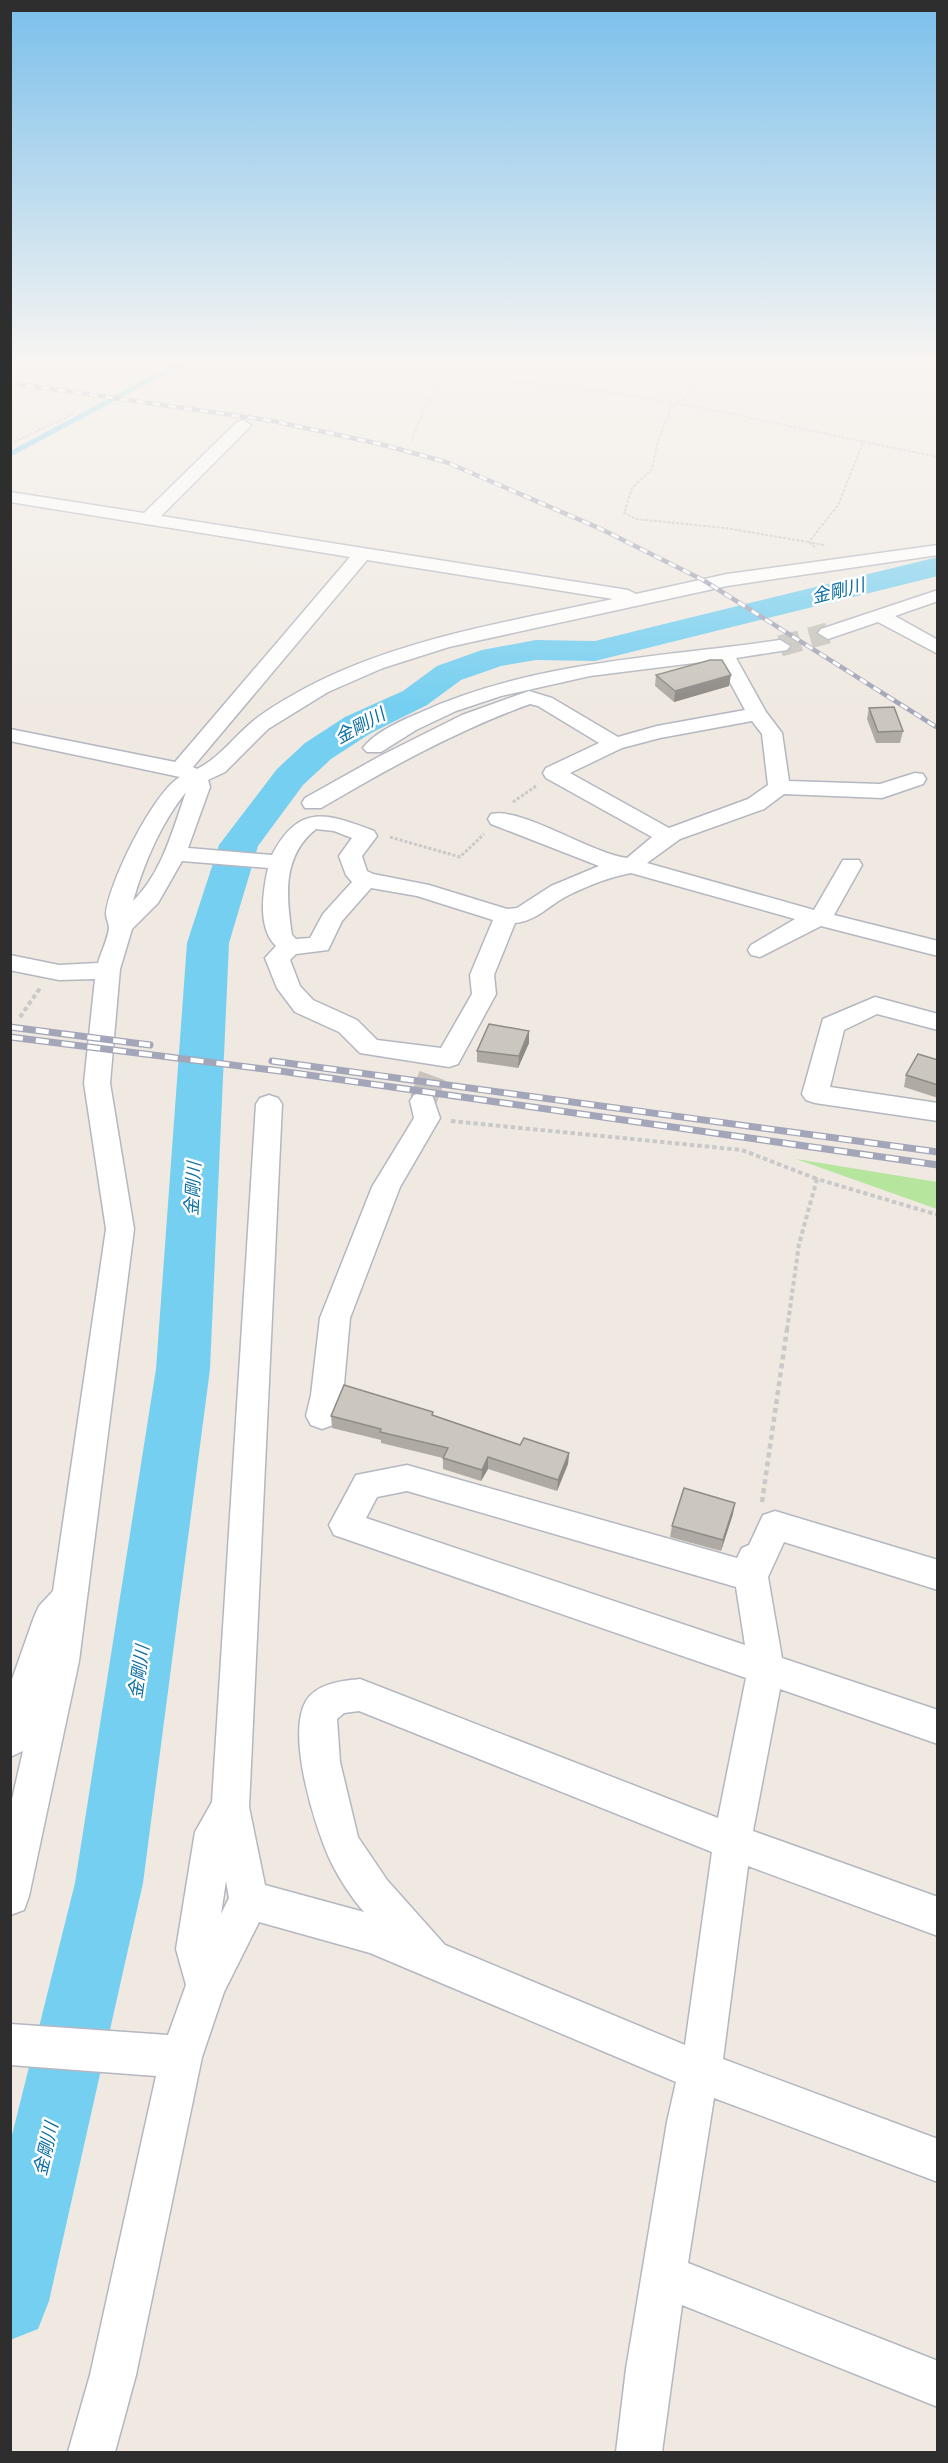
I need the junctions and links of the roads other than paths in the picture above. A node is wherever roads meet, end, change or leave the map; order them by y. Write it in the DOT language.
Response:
graph roads {
  1 [pos="191,477"];
  2 [pos="10,497"];
  3 [pos="148,519"];
  4 [pos="938,550"];
  5 [pos="363,553"];
  6 [pos="938,595"];
  7 [pos="642,598"];
  8 [pos="878,614"];
  9 [pos="828,633"];
  10 [pos="780,646"];
  11 [pos="938,648"];
  12 [pos="724,654"];
  13 [pos="757,714"];
  14 [pos="10,735"];
  15 [pos="615,744"];
  16 [pos="188,773"];
  17 [pos="915,779"];
  18 [pos="779,787"];
  19 [pos="312,813"];
  20 [pos="499,819"];
  21 [pos="669,837"];
  22 [pos="183,855"];
  23 [pos="280,862"];
  24 [pos="851,865"];
  25 [pos="632,866"];
  26 [pos="366,880"];
  27 [pos="506,916"];
  28 [pos="820,919"];
  29 [pos="121,927"];
  30 [pos="290,946"];
  31 [pos="938,949"];
  32 [pos="760,950"];
  33 [pos="10,962"];
  34 [pos="108,969"];
  35 [pos="938,1022"];
  36 [pos="269,1104"];
  37 [pos="425,1109"];
  38 [pos="938,1112"];
  39 [pos="322,1416"];
  40 [pos="760,1517"];
  41 [pos="938,1575"];
  42 [pos="751,1577"];
  43 [pos="70,1594"];
  44 [pos="766,1668"];
  45 [pos="938,1727"];
  46 [pos="10,1740"];
  47 [pos="230,1807"];
  48 [pos="732,1842"];
  49 [pos="10,1896"];
  50 [pos="249,1900"];
  51 [pos="938,1917"];
  52 [pos="431,1959"];
  53 [pos="206,1984"];
  54 [pos="10,2044"];
  55 [pos="181,2057"];
  56 [pos="700,2072"];
  57 [pos="938,2161"];
  58 [pos="664,2276"];
  59 [pos="938,2384"];
  60 [pos="91,2452"];
  61 [pos="639,2452"];
  1 -- 3 [label="street"];
  2 -- 3 [label="street"];
  3 -- 5 [label="street"];
  4 -- 7 [label="street"];
  5 -- 7 [label="street"];
  5 -- 16 [label="street"];
  6 -- 8 [label="street"];
  7 -- 16 [label="street"];
  8 -- 9 [label="street"];
  8 -- 11 [label="street"];
  10 -- 12 [label="street"];
  12 -- 13 [label="street"];
  12 -- 19 [label="street"];
  13 -- 15 [label="street"];
  13 -- 18 [label="street"];
  14 -- 16 [label="street"];
  15 -- 19 [label="street"];
  15 -- 21 [label="street"];
  16 -- 22 [label="street"];
  16 -- 29 [label="street"];
  17 -- 18 [label="street"];
  18 -- 21 [label="street"];
  19 -- 23 [label="street"];
  19 -- 26 [label="street"];
  20 -- 25 [label="street"];
  21 -- 25 [label="street"];
  22 -- 23 [label="street"];
  22 -- 29 [label="street"];
  23 -- 30 [label="street"];
  24 -- 28 [label="street"];
  25 -- 27 [label="street"];
  25 -- 28 [label="street"];
  26 -- 27 [label="street"];
  26 -- 30 [label="street"];
  27 -- 30 [label="street"];
  28 -- 31 [label="street"];
  28 -- 32 [label="street"];
  29 -- 34 [label="street"];
  33 -- 34 [label="street"];
  34 -- 43 [label="street"];
  35 -- 38 [label="street"];
  36 -- 47 [label="street"];
  37 -- 39 [label="street"];
  40 -- 42 [label="street"];
  41 -- 42 [label="street"];
  42 -- 44 [label="street"];
  42 -- 44 [label="street"];
  43 -- 46 [label="street"];
  43 -- 49 [label="street"];
  44 -- 45 [label="street"];
  44 -- 48 [label="street"];
  47 -- 50 [label="street"];
  47 -- 53 [label="street"];
  48 -- 51 [label="street"];
  48 -- 52 [label="street"];
  48 -- 56 [label="street"];
  50 -- 52 [label="street"];
  50 -- 53 [label="street"];
  52 -- 56 [label="street"];
  53 -- 55 [label="street"];
  54 -- 55 [label="street"];
  55 -- 60 [label="street"];
  56 -- 57 [label="street"];
  56 -- 58 [label="street"];
  58 -- 59 [label="street"];
  58 -- 61 [label="street"];
}
